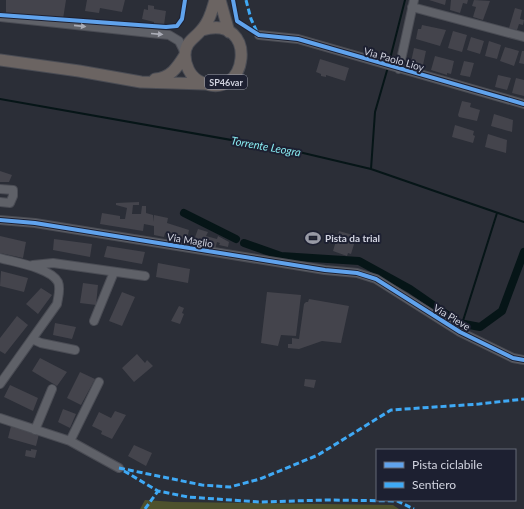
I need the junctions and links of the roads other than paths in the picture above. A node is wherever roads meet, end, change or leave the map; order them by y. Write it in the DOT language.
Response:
graph roads {
  1 [pos="215,0"];
  2 [pos="220,0"];
  3 [pos="413,4"];
  4 [pos="0,17"];
  5 [pos="202,30"];
  6 [pos="230,32"];
  7 [pos="259,35"];
  8 [pos="524,37"];
  9 [pos="185,54"];
  10 [pos="0,60"];
  11 [pos="396,68"];
  12 [pos="124,78"];
  13 [pos="205,84"];
  14 [pos="524,104"];
  15 [pos="0,189"];
  16 [pos="0,202"];
  17 [pos="0,220"];
  18 [pos="0,258"];
  19 [pos="26,265"];
  20 [pos="114,272"];
  21 [pos="145,276"];
  22 [pos="376,279"];
  23 [pos="94,321"];
  24 [pos="32,339"];
  25 [pos="75,350"];
  26 [pos="524,360"];
  27 [pos="98,382"];
  28 [pos="0,384"];
  29 [pos="52,389"];
  30 [pos="0,418"];
  31 [pos="35,430"];
  32 [pos="70,441"];
  33 [pos="119,468"];
  1 -- 5 [label="main road, SP46var"];
  2 -- 6 [label="main road, SP46var"];
  3 -- 8 [label="street"];
  3 -- 11 [label="street"];
  4 -- 9 [label="street, one-way"];
  5 -- 6 [label="main road"];
  5 -- 9 [label="main road, SP46var"];
  6 -- 13 [label="main road, SP46var"];
  7 -- 11 [label="street, Via Paolo Lioy"];
  9 -- 12 [label="main road, SP46var"];
  9 -- 13 [label="main road, SP46var"];
  10 -- 12 [label="main road, SP46var"];
  11 -- 14 [label="street, Via Paolo Lioy"];
  12 -- 13 [label="main road, SP46var"];
  15 -- 16 [label="street"];
  17 -- 22 [label="street, Via Maglio"];
  18 -- 19 [label="street"];
  19 -- 20 [label="street"];
  19 -- 24 [label="street"];
  20 -- 21 [label="street"];
  20 -- 23 [label="street"];
  22 -- 26 [label="street, Via Pieve"];
  24 -- 25 [label="street"];
  24 -- 28 [label="street"];
  27 -- 32 [label="street"];
  29 -- 31 [label="street"];
  30 -- 31 [label="street"];
  31 -- 32 [label="street"];
  32 -- 33 [label="street"];
}
